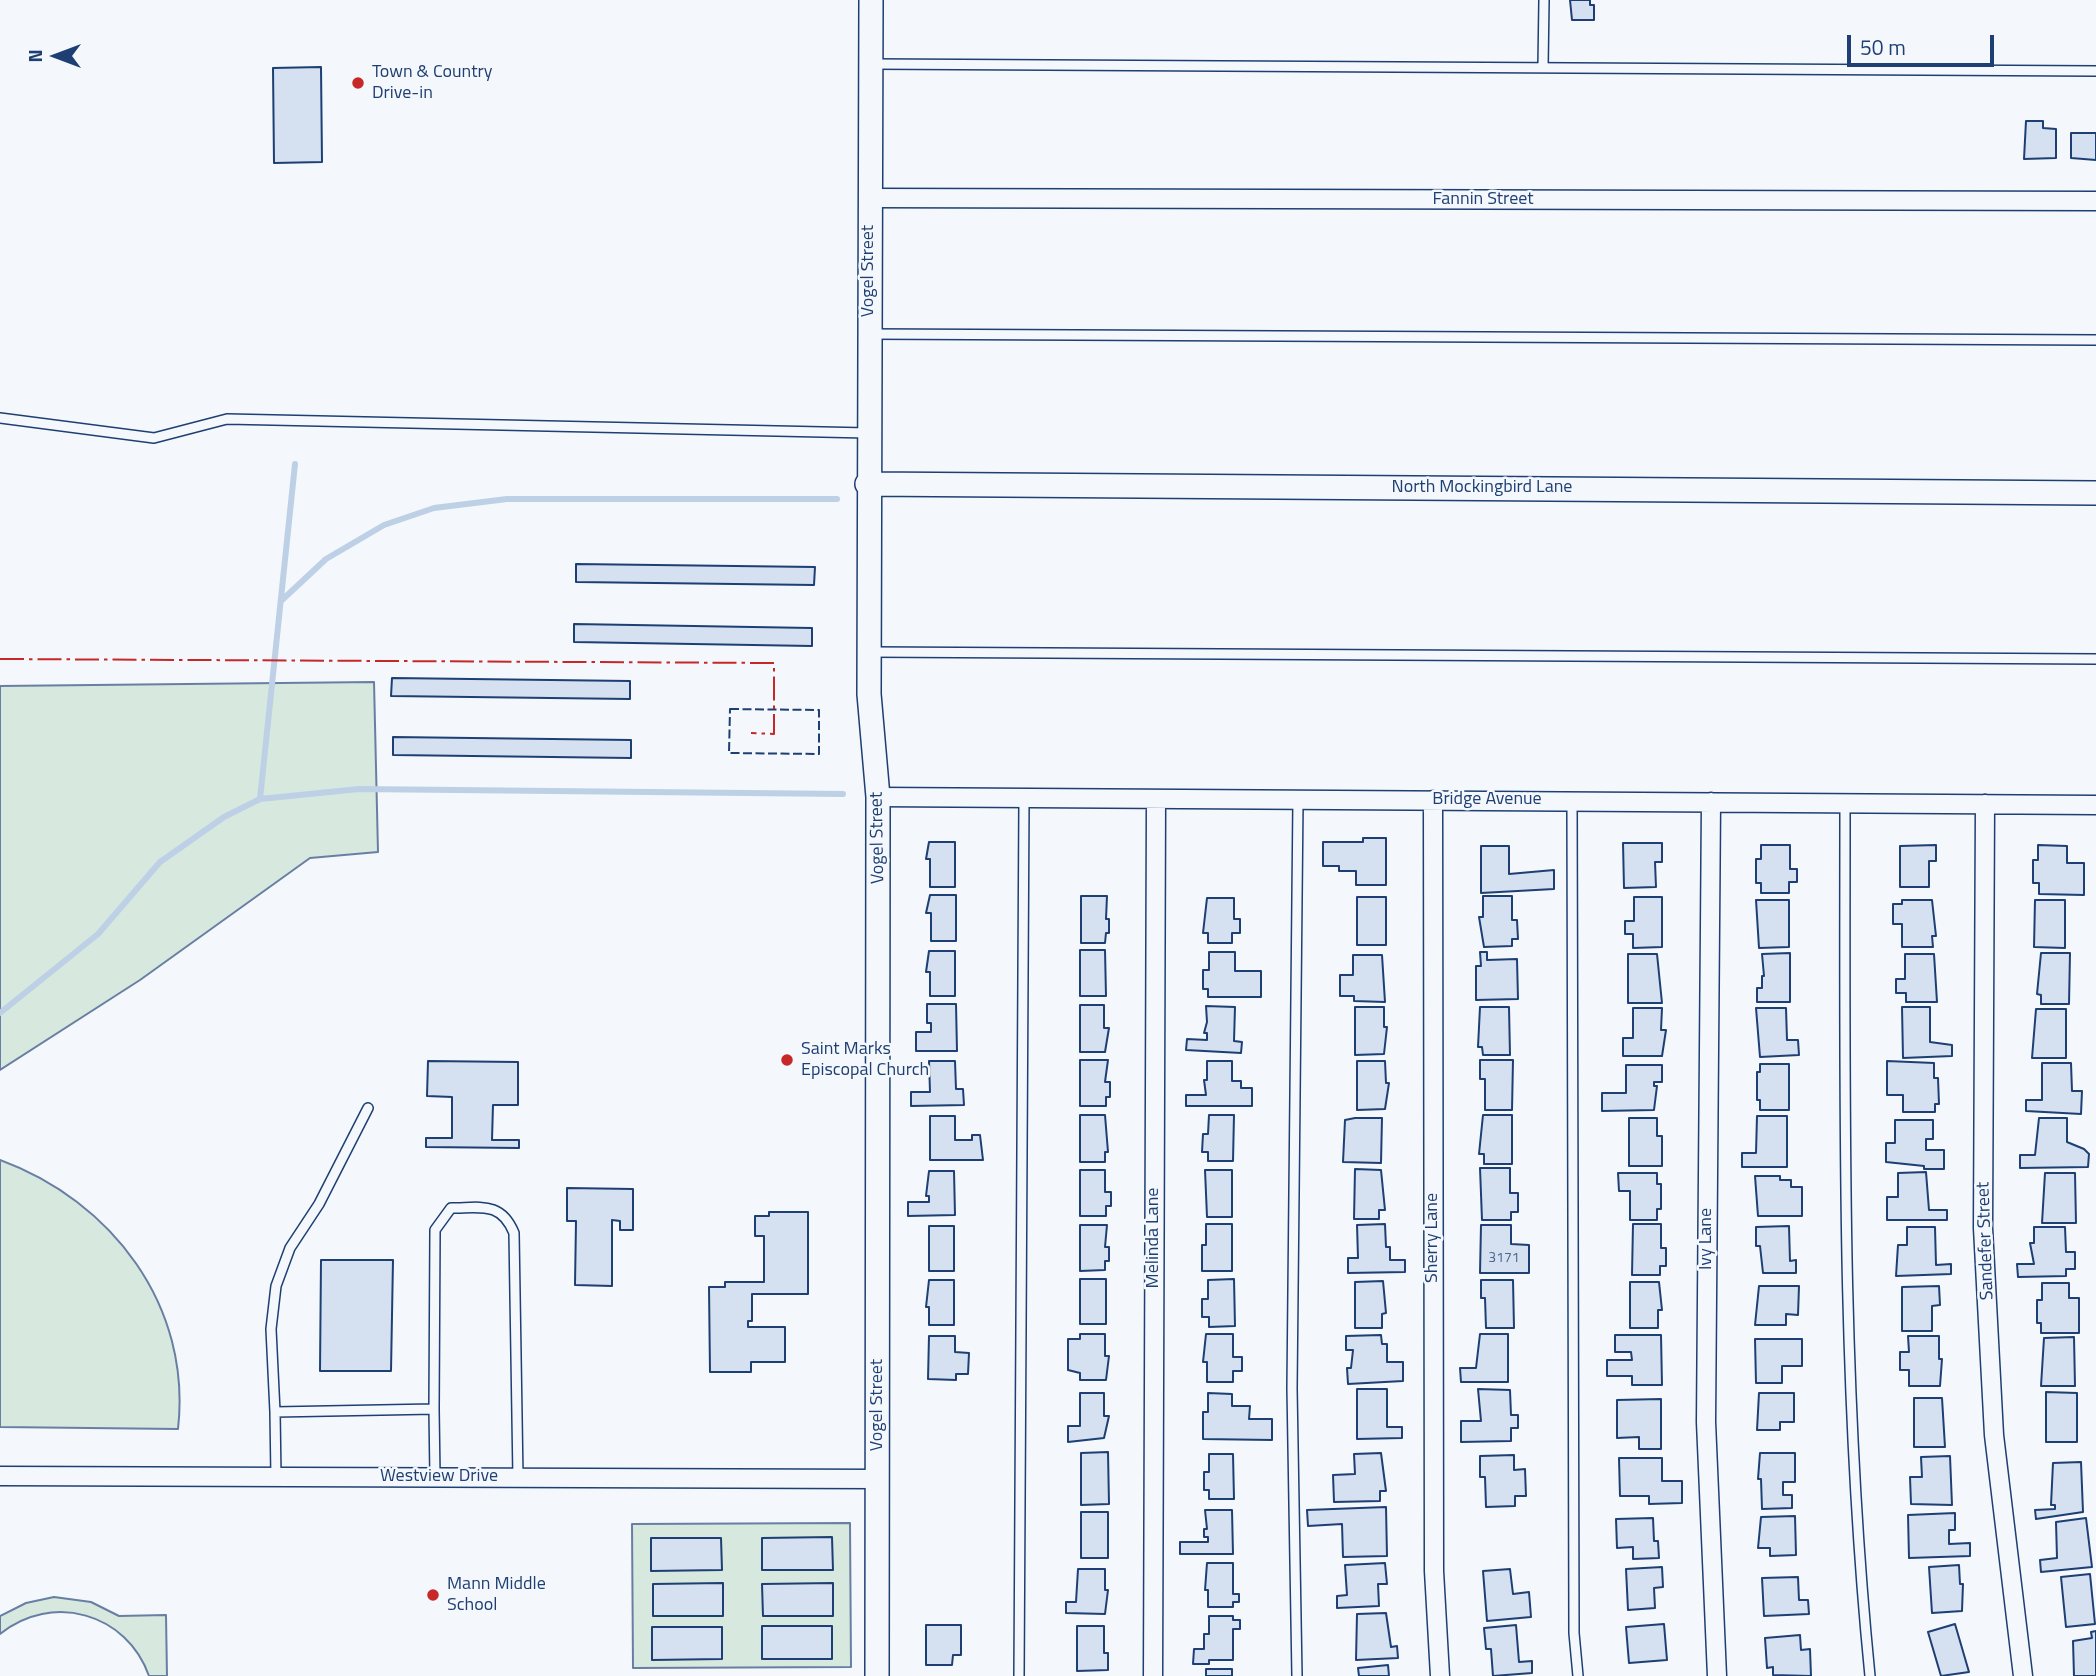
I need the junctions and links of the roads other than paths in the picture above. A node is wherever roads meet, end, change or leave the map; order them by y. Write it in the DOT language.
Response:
graph roads {
  1 [pos="871,0"];
  2 [pos="1544,0"];
  3 [pos="870,64"];
  4 [pos="1543,66"];
  5 [pos="2096,71"];
  6 [pos="869,198"];
  7 [pos="2096,201"];
  8 [pos="868,334"];
  9 [pos="2096,340"];
  10 [pos="0,418"];
  11 [pos="868,433"];
  12 [pos="867,484"];
  13 [pos="2096,493"];
  14 [pos="869,652"];
  15 [pos="2096,659"];
  16 [pos="878,797"];
  17 [pos="1024,799"];
  18 [pos="1156,800"];
  19 [pos="1298,800"];
  20 [pos="1433,800"];
  21 [pos="1572,801"];
  22 [pos="1711,802"];
  23 [pos="1845,803"];
  24 [pos="1985,804"];
  25 [pos="2096,805"];
  26 [pos="368,1108"];
  27 [pos="434,1409"];
  28 [pos="275,1412"];
  29 [pos="0,1476"];
  30 [pos="276,1477"];
  31 [pos="435,1477"];
  32 [pos="517,1478"];
  33 [pos="878,1479"];
  34 [pos="877,1676"];
  35 [pos="1019,1676"];
  36 [pos="1153,1676"];
  37 [pos="1297,1676"];
  38 [pos="1440,1676"];
  39 [pos="1578,1676"];
  40 [pos="1717,1676"];
  41 [pos="1870,1676"];
  42 [pos="2023,1676"];
  1 -- 3 [label="street, Vogel Street"];
  2 -- 4 [label="lane"];
  3 -- 4 [label="lane"];
  3 -- 6 [label="street, Vogel Street"];
  4 -- 5 [label="lane"];
  6 -- 7 [label="street, Fannin Street"];
  6 -- 8 [label="street, Vogel Street"];
  8 -- 9 [label="lane"];
  8 -- 11 [label="street, Vogel Street"];
  10 -- 11 [label="lane"];
  11 -- 12 [label="street, Vogel Street"];
  12 -- 13 [label="street, North Mockingbird Lane"];
  12 -- 14 [label="street, Vogel Street"];
  14 -- 15 [label="lane"];
  14 -- 16 [label="street, Vogel Street"];
  16 -- 17 [label="street, Bridge Avenue"];
  16 -- 33 [label="street, Vogel Street"];
  17 -- 18 [label="street, Bridge Avenue"];
  17 -- 35 [label="lane"];
  18 -- 19 [label="street, Bridge Avenue"];
  18 -- 36 [label="street, Melinda Lane"];
  19 -- 20 [label="street, Bridge Avenue"];
  19 -- 37 [label="lane"];
  20 -- 21 [label="street, Bridge Avenue"];
  20 -- 38 [label="street, Sherry Lane"];
  21 -- 22 [label="street, Bridge Avenue"];
  21 -- 39 [label="lane"];
  22 -- 23 [label="street, Bridge Avenue"];
  22 -- 40 [label="street, Ivy Lane"];
  23 -- 24 [label="street, Bridge Avenue"];
  23 -- 41 [label="lane"];
  24 -- 25 [label="street, Bridge Avenue"];
  24 -- 42 [label="street, Sandefer Street"];
  26 -- 28 [label="lane"];
  27 -- 28 [label="lane"];
  27 -- 31 [label="lane"];
  27 -- 32 [label="lane"];
  28 -- 30 [label="lane"];
  29 -- 30 [label="street, Westview Drive"];
  30 -- 31 [label="street, Westview Drive"];
  31 -- 32 [label="street, Westview Drive"];
  32 -- 33 [label="street, Westview Drive"];
  33 -- 34 [label="street, Vogel Street"];
}
